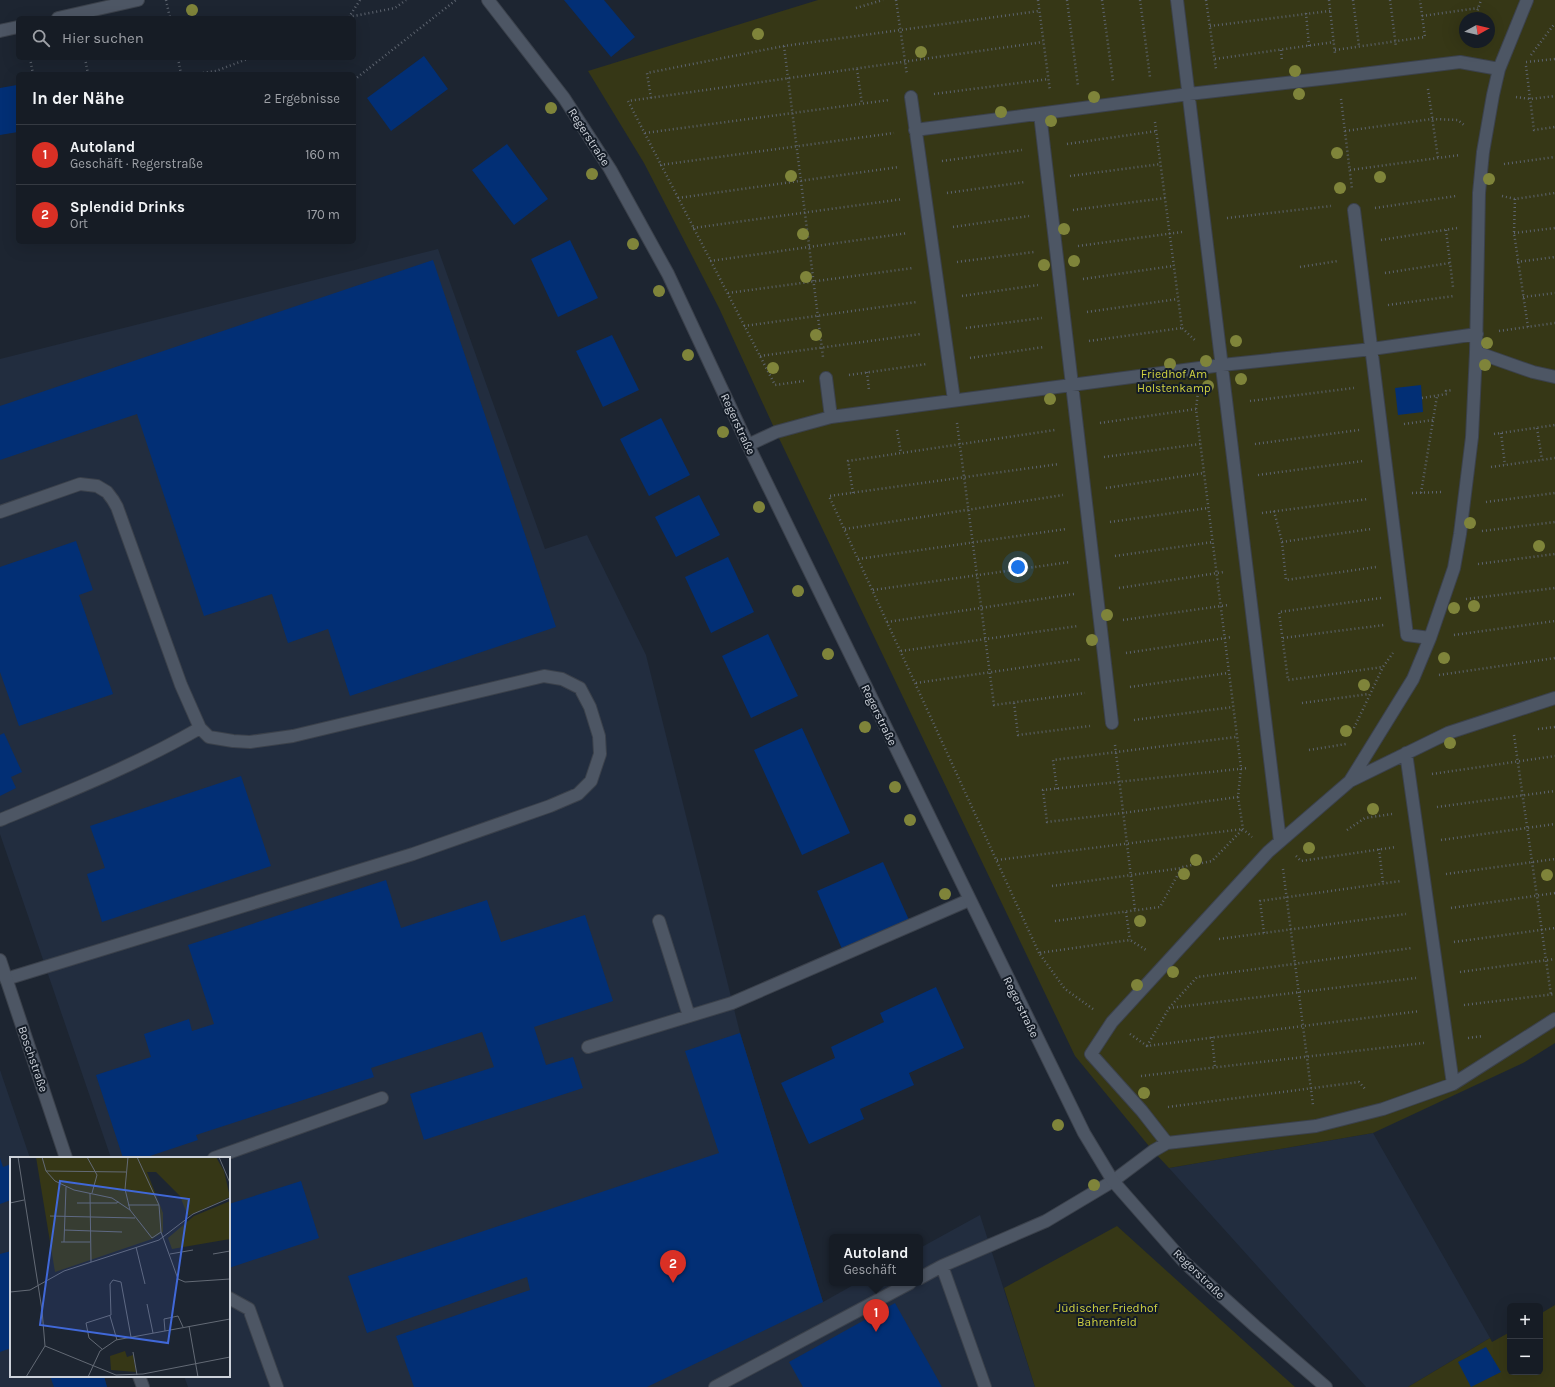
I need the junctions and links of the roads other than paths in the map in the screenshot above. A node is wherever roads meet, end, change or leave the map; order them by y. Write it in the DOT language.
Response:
graph roads {
  1 [pos="138,0"];
  2 [pos="488,0"];
  3 [pos="1177,0"];
  4 [pos="1527,0"];
  5 [pos="67,16"];
  6 [pos="16,27"];
  7 [pos="0,31"];
  8 [pos="1499,69"];
  9 [pos="1189,94"];
  10 [pos="911,97"];
  11 [pos="1040,114"];
  12 [pos="915,130"];
  13 [pos="1354,207"];
  14 [pos="1476,334"];
  15 [pos="1372,349"];
  16 [pos="1476,352"];
  17 [pos="1222,365"];
  18 [pos="1555,377"];
  19 [pos="826,378"];
  20 [pos="1072,385"];
  21 [pos="954,400"];
  22 [pos="830,417"];
  23 [pos="748,445"];
  24 [pos="0,512"];
  25 [pos="1430,638"];
  26 [pos="1555,698"];
  27 [pos="1112,723"];
  28 [pos="200,728"];
  29 [pos="1406,753"];
  30 [pos="1350,781"];
  31 [pos="0,820"];
  32 [pos="1280,841"];
  33 [pos="969,900"];
  34 [pos="658,921"];
  35 [pos="0,960"];
  36 [pos="6,979"];
  37 [pos="689,1016"];
  38 [pos="1555,1019"];
  39 [pos="588,1048"];
  40 [pos="1453,1084"];
  41 [pos="382,1098"];
  42 [pos="1167,1143"];
  43 [pos="66,1157"];
  44 [pos="217,1157"];
  45 [pos="1113,1181"];
  46 [pos="942,1266"];
  47 [pos="923,1276"];
  48 [pos="904,1286"];
  49 [pos="230,1299"];
  50 [pos="139,1377"];
  51 [pos="143,1387"];
  52 [pos="277,1387"];
  53 [pos="715,1387"];
  54 [pos="985,1387"];
  55 [pos="1326,1387"];
  1 -- 5 [label="street"];
  2 -- 23 [label="street, Regerstraße"];
  3 -- 9 [label="street"];
  4 -- 8 [label="street"];
  6 -- 7 [label="street"];
  8 -- 9 [label="street"];
  8 -- 14 [label="street"];
  9 -- 11 [label="street"];
  9 -- 17 [label="street"];
  10 -- 12 [label="street"];
  11 -- 12 [label="street"];
  11 -- 20 [label="street"];
  12 -- 21 [label="street"];
  13 -- 15 [label="street"];
  14 -- 15 [label="street"];
  14 -- 16 [label="street"];
  15 -- 17 [label="street"];
  15 -- 25 [label="street"];
  16 -- 18 [label="street"];
  16 -- 25 [label="street"];
  17 -- 20 [label="street"];
  17 -- 32 [label="street"];
  19 -- 22 [label="street"];
  20 -- 21 [label="street"];
  20 -- 27 [label="street"];
  21 -- 22 [label="street"];
  22 -- 23 [label="street"];
  23 -- 33 [label="street, Regerstraße"];
  24 -- 28 [label="street"];
  25 -- 30 [label="street"];
  26 -- 29 [label="street"];
  28 -- 31 [label="street"];
  28 -- 36 [label="street"];
  29 -- 30 [label="street"];
  29 -- 40 [label="street"];
  30 -- 32 [label="street"];
  32 -- 42 [label="street"];
  33 -- 37 [label="street"];
  33 -- 45 [label="street, Regerstraße"];
  34 -- 37 [label="street"];
  35 -- 36 [label="street, Boschstraße"];
  36 -- 43 [label="street, Boschstraße"];
  37 -- 39 [label="street"];
  38 -- 40 [label="street"];
  40 -- 42 [label="street"];
  41 -- 44 [label="street"];
  42 -- 45 [label="street"];
  45 -- 46 [label="street"];
  45 -- 55 [label="street, Regerstraße"];
  46 -- 47 [label="street"];
  46 -- 54 [label="street"];
  48 -- 53 [label="street"];
  49 -- 52 [label="street"];
  50 -- 51 [label="street"];
}
